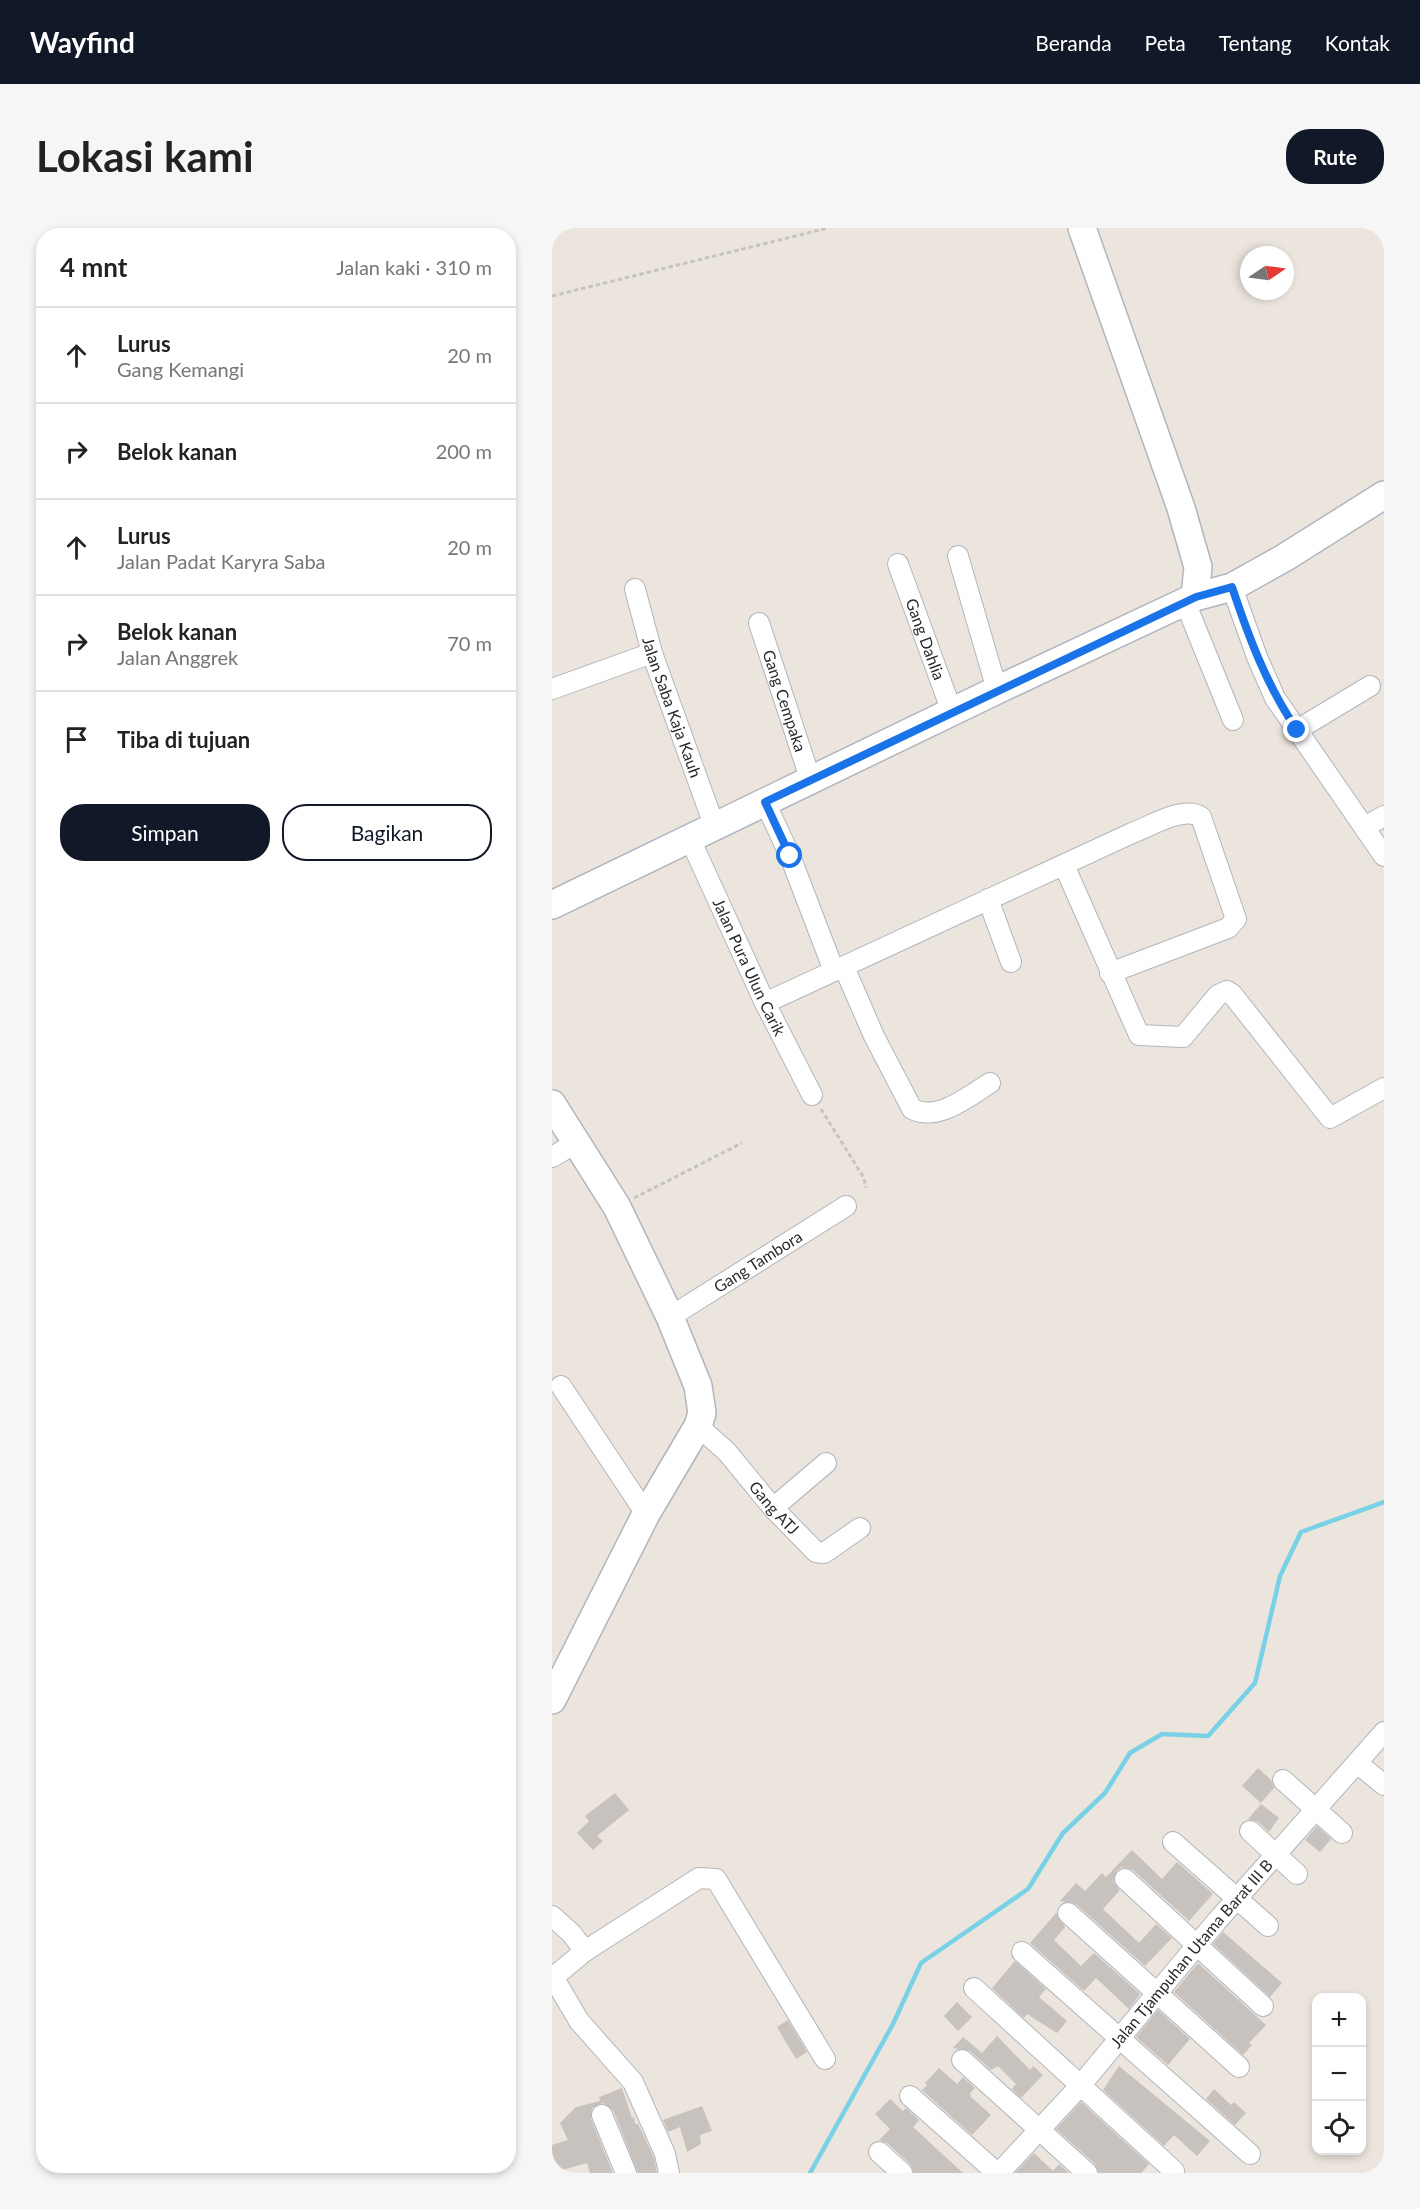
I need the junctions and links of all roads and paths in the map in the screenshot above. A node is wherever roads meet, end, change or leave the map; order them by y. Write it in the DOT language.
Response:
graph roads {
  1 [pos="828,228"];
  2 [pos="1082,228"];
  3 [pos="552,296"];
  4 [pos="1384,495"];
  5 [pos="958,556"];
  6 [pos="898,564"];
  7 [pos="1232,587"];
  8 [pos="635,589"];
  9 [pos="1190,599"];
  10 [pos="759,622"];
  11 [pos="652,653"];
  12 [pos="1370,686"];
  13 [pos="552,689"];
  14 [pos="997,690"];
  15 [pos="952,712"];
  16 [pos="1233,720"];
  17 [pos="1297,730"];
  18 [pos="811,781"];
  19 [pos="765,802"];
  20 [pos="1384,816"];
  21 [pos="714,825"];
  22 [pos="1365,827"];
  23 [pos="690,839"];
  24 [pos="1384,856"];
  25 [pos="1064,865"];
  26 [pos="988,899"];
  27 [pos="552,905"];
  28 [pos="1011,962"];
  29 [pos="839,969"];
  30 [pos="1110,973"];
  31 [pos="765,1003"];
  32 [pos="990,1083"];
  33 [pos="1384,1088"];
  34 [pos="812,1095"];
  35 [pos="552,1104"];
  36 [pos="576,1143"];
  37 [pos="742,1143"];
  38 [pos="552,1157"];
  39 [pos="866,1188"];
  40 [pos="846,1206"];
  41 [pos="617,1207"];
  42 [pos="670,1317"];
  43 [pos="561,1386"];
  44 [pos="698,1426"];
  45 [pos="826,1463"];
  46 [pos="642,1508"];
  47 [pos="773,1508"];
  48 [pos="860,1528"];
  49 [pos="553,1695"];
  50 [pos="1384,1732"];
  51 [pos="1357,1763"];
  52 [pos="1283,1780"];
  53 [pos="1384,1785"];
  54 [pos="1316,1810"];
  55 [pos="1250,1831"];
  56 [pos="1342,1833"];
  57 [pos="1173,1842"];
  58 [pos="1276,1856"];
  59 [pos="1297,1874"];
  60 [pos="1125,1879"];
  61 [pos="1236,1899"];
  62 [pos="1068,1913"];
  63 [pos="552,1916"];
  64 [pos="1268,1926"];
  65 [pos="1197,1945"];
  66 [pos="585,1951"];
  67 [pos="1022,1952"];
  68 [pos="974,1988"];
  69 [pos="1157,1995"];
  70 [pos="1263,2006"];
  71 [pos="1120,2040"];
  72 [pos="825,2059"];
  73 [pos="962,2060"];
  74 [pos="1239,2067"];
  75 [pos="1080,2086"];
  76 [pos="910,2096"];
  77 [pos="602,2115"];
  78 [pos="1039,2130"];
  79 [pos="879,2152"];
  80 [pos="1250,2154"];
  81 [pos="1174,2171"];
  82 [pos="626,2173"];
  83 [pos="669,2173"];
  84 [pos="902,2173"];
  85 [pos="998,2173"];
  86 [pos="1088,2173"];
  1 -- 3 [label="path"];
  2 -- 9 [label="street"];
  4 -- 7 [label="street"];
  5 -- 14 [label="street"];
  6 -- 15 [label="street, Gang Dahlia"];
  7 -- 9 [label="street"];
  7 -- 17 [label="street"];
  8 -- 11 [label="street, Jalan Saba Kaja Kauh"];
  9 -- 14 [label="street"];
  9 -- 16 [label="street"];
  10 -- 18 [label="street, Gang Cempaka"];
  11 -- 13 [label="street"];
  11 -- 21 [label="street, Jalan Saba Kaja Kauh"];
  12 -- 17 [label="street"];
  14 -- 15 [label="street"];
  15 -- 18 [label="street"];
  17 -- 22 [label="street"];
  18 -- 19 [label="street"];
  19 -- 21 [label="street"];
  19 -- 29 [label="street"];
  20 -- 22 [label="street"];
  21 -- 23 [label="street"];
  22 -- 24 [label="street"];
  23 -- 27 [label="street"];
  23 -- 31 [label="street, Jalan Pura Ulun Carik"];
  25 -- 26 [label="street"];
  25 -- 30 [label="street"];
  25 -- 30 [label="street"];
  26 -- 28 [label="street"];
  26 -- 29 [label="street"];
  29 -- 31 [label="street"];
  29 -- 32 [label="street"];
  30 -- 33 [label="street"];
  31 -- 34 [label="street, Jalan Pura Ulun Carik"];
  34 -- 39 [label="path"];
  35 -- 36 [label="street"];
  36 -- 38 [label="street"];
  36 -- 41 [label="street"];
  37 -- 41 [label="path"];
  40 -- 42 [label="street, Gang Tambora"];
  41 -- 42 [label="street"];
  42 -- 44 [label="street"];
  43 -- 46 [label="street"];
  44 -- 46 [label="street"];
  44 -- 47 [label="street, Gang ATJ"];
  45 -- 47 [label="street"];
  46 -- 49 [label="street"];
  47 -- 48 [label="street, Gang ATJ"];
  50 -- 51 [label="street, Jalan Tjampuhan Utama Barat III B"];
  51 -- 53 [label="street"];
  51 -- 54 [label="street, Jalan Tjampuhan Utama Barat III B"];
  52 -- 54 [label="street"];
  54 -- 56 [label="street"];
  54 -- 58 [label="street, Jalan Tjampuhan Utama Barat III B"];
  55 -- 58 [label="street"];
  57 -- 61 [label="street"];
  58 -- 59 [label="street"];
  58 -- 61 [label="street, Jalan Tjampuhan Utama Barat III B"];
  60 -- 65 [label="street"];
  61 -- 64 [label="street"];
  61 -- 65 [label="street, Jalan Tjampuhan Utama Barat III B"];
  62 -- 69 [label="street"];
  63 -- 66 [label="street"];
  65 -- 69 [label="street, Jalan Tjampuhan Utama Barat III B"];
  65 -- 70 [label="street"];
  66 -- 72 [label="street"];
  66 -- 83 [label="street"];
  67 -- 71 [label="street"];
  68 -- 75 [label="street"];
  69 -- 71 [label="street, Jalan Tjampuhan Utama Barat III B"];
  69 -- 74 [label="street"];
  71 -- 75 [label="street, Jalan Tjampuhan Utama Barat III B"];
  71 -- 80 [label="street"];
  73 -- 78 [label="street"];
  75 -- 78 [label="street, Jalan Tjampuhan Utama Barat III B"];
  75 -- 81 [label="street"];
  76 -- 85 [label="street"];
  77 -- 82 [label="street"];
  78 -- 85 [label="street, Jalan Tjampuhan Utama Barat III B"];
  78 -- 86 [label="street"];
  79 -- 84 [label="street"];
}
